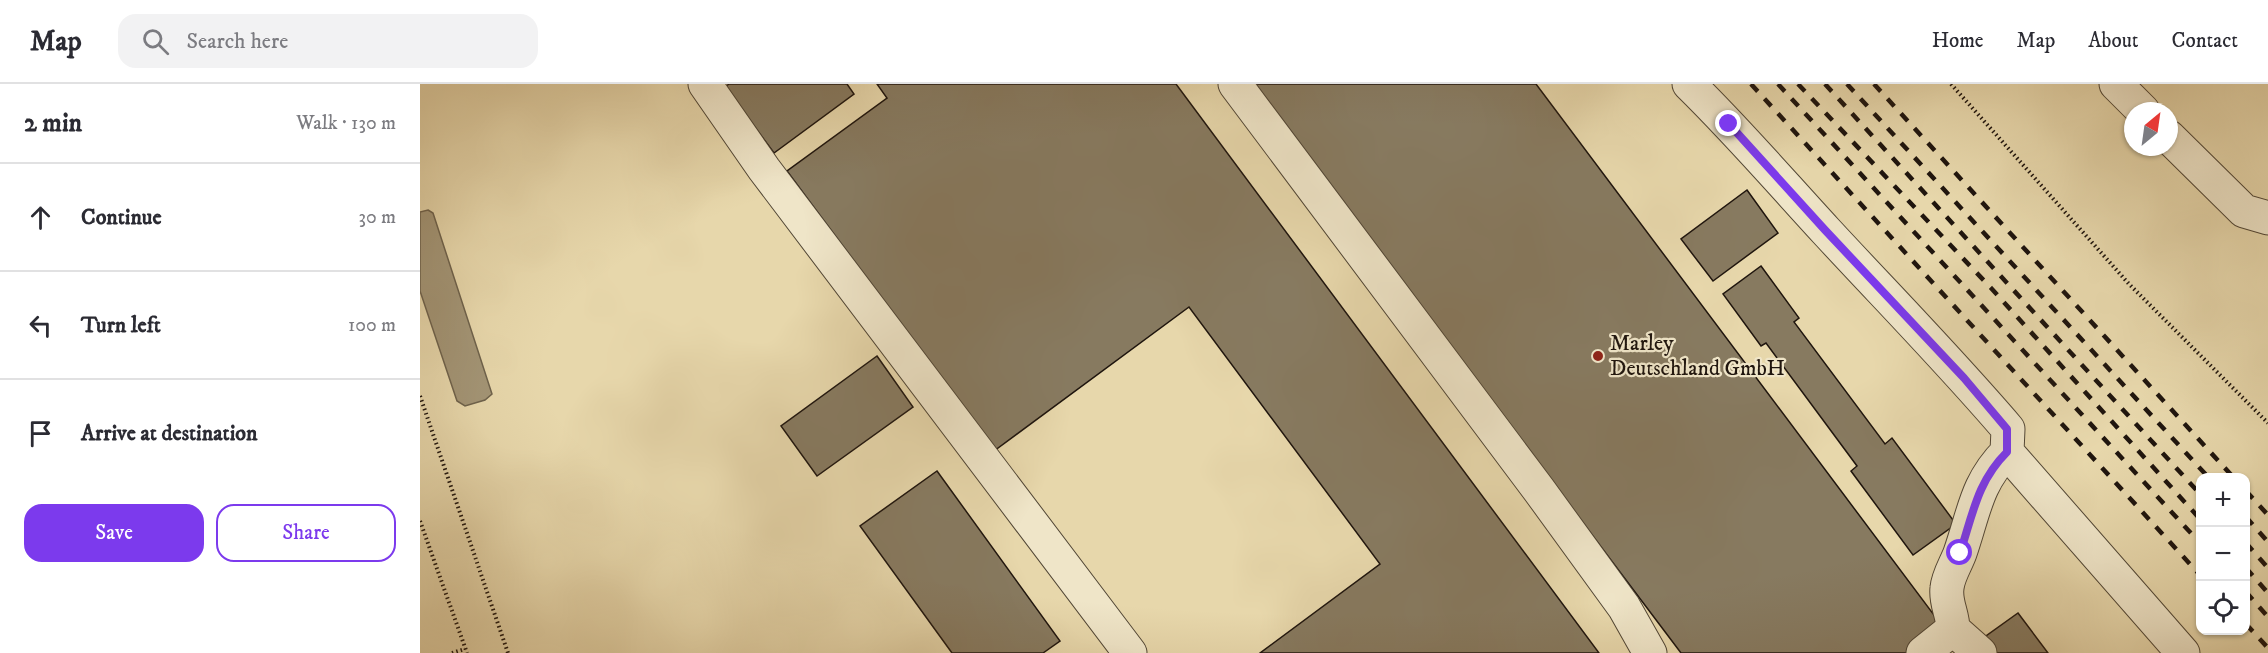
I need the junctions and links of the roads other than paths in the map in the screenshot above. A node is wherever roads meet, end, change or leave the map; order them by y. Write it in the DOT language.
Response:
graph roads {
  1 [pos="705,84"];
  2 [pos="1235,84"];
  3 [pos="1689,84"];
  4 [pos="2116,84"];
  5 [pos="2134,102"];
  6 [pos="2178,145"];
  7 [pos="2268,218"];
  8 [pos="2007,452"];
  9 [pos="1953,629"];
  10 [pos="1130,653"];
  11 [pos="1650,653"];
  12 [pos="1923,653"];
  13 [pos="1980,653"];
  14 [pos="2183,653"];
  1 -- 10 [label="lane"];
  2 -- 11 [label="lane"];
  3 -- 8 [label="lane"];
  4 -- 5 [label="lane"];
  6 -- 7 [label="lane"];
  8 -- 9 [label="lane"];
  8 -- 14 [label="lane"];
  9 -- 12 [label="lane"];
  9 -- 13 [label="lane"];
}
